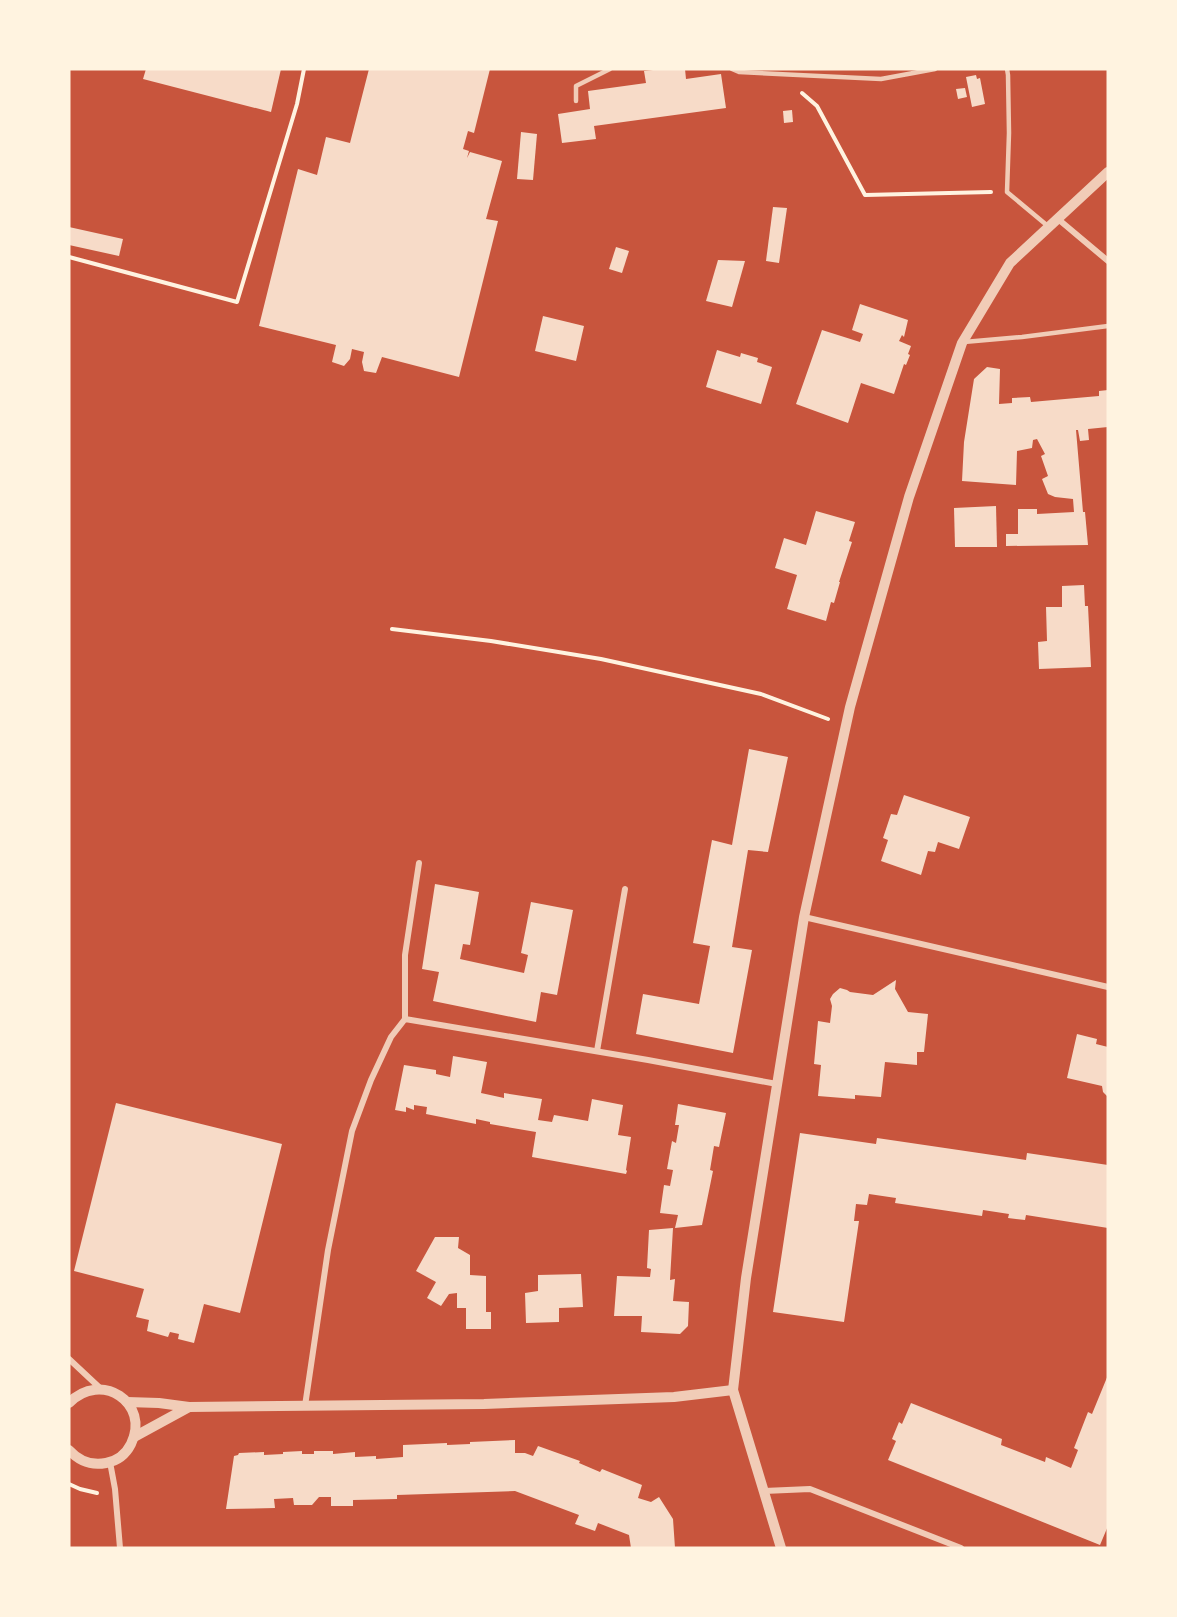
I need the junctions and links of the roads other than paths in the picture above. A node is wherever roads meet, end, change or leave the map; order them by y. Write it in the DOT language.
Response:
graph roads {
  1 [pos="610,69"];
  2 [pos="732,69"];
  3 [pos="935,69"];
  4 [pos="1007,69"];
  5 [pos="576,101"];
  6 [pos="1108,172"];
  7 [pos="1058,219"];
  8 [pos="1049,227"];
  9 [pos="1108,261"];
  10 [pos="1108,326"];
  11 [pos="962,343"];
  12 [pos="419,863"];
  13 [pos="625,889"];
  14 [pos="804,917"];
  15 [pos="1108,987"];
  16 [pos="405,1019"];
  17 [pos="597,1051"];
  18 [pos="777,1084"];
  19 [pos="69,1359"];
  20 [pos="100,1389"];
  21 [pos="733,1390"];
  22 [pos="69,1402"];
  23 [pos="127,1402"];
  24 [pos="189,1407"];
  25 [pos="305,1407"];
  26 [pos="134,1437"];
  27 [pos="69,1450"];
  28 [pos="110,1462"];
  29 [pos="764,1491"];
  30 [pos="120,1548"];
  31 [pos="781,1548"];
  32 [pos="962,1548"];
  1 -- 5 [label="lane"];
  2 -- 3 [label="lane"];
  4 -- 8 [label="lane"];
  6 -- 7 [label="street"];
  7 -- 8 [label="street"];
  7 -- 9 [label="street"];
  8 -- 11 [label="street"];
  10 -- 11 [label="lane"];
  11 -- 14 [label="street"];
  12 -- 16 [label="street"];
  13 -- 17 [label="street"];
  14 -- 15 [label="street"];
  14 -- 18 [label="street"];
  16 -- 17 [label="street"];
  16 -- 25 [label="street"];
  17 -- 18 [label="street"];
  18 -- 21 [label="street"];
  19 -- 20 [label="street"];
  20 -- 22 [label="street"];
  20 -- 23 [label="street"];
  21 -- 25 [label="street"];
  21 -- 29 [label="street"];
  23 -- 24 [label="street"];
  23 -- 26 [label="street"];
  24 -- 25 [label="street"];
  24 -- 26 [label="street"];
  26 -- 28 [label="street"];
  27 -- 28 [label="street"];
  28 -- 30 [label="street"];
  29 -- 31 [label="street"];
  29 -- 32 [label="street"];
}
